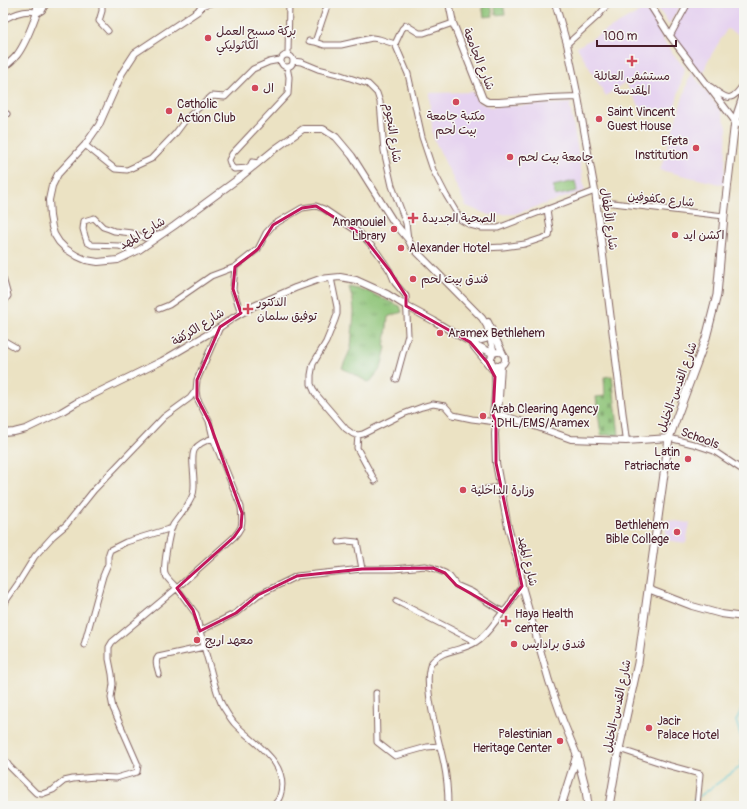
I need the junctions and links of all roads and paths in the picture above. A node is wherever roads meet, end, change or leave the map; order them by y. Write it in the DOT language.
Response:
graph roads {
  1 [pos="38,3"];
  2 [pos="46,3"];
  3 [pos="103,3"];
  4 [pos="211,3"];
  5 [pos="289,3"];
  6 [pos="328,3"];
  7 [pos="449,3"];
  8 [pos="555,3"];
  9 [pos="609,3"];
  10 [pos="649,3"];
  11 [pos="688,3"];
  12 [pos="204,4"];
  13 [pos="36,13"];
  14 [pos="3,20"];
  15 [pos="452,23"];
  16 [pos="108,32"];
  17 [pos="670,36"];
  18 [pos="309,41"];
  19 [pos="316,42"];
  20 [pos="395,44"];
  21 [pos="567,44"];
  22 [pos="288,54"];
  23 [pos="280,60"];
  24 [pos="293,61"];
  25 [pos="287,67"];
  26 [pos="4,68"];
  27 [pos="702,78"];
  28 [pos="744,83"];
  29 [pos="744,94"];
  30 [pos="578,97"];
  31 [pos="3,112"];
  32 [pos="3,115"];
  33 [pos="735,121"];
  34 [pos="744,125"];
  35 [pos="85,144"];
  36 [pos="258,163"];
  37 [pos="594,191"];
  38 [pos="596,201"];
  39 [pos="547,209"];
  40 [pos="724,216"];
  41 [pos="166,231"];
  42 [pos="408,239"];
  43 [pos="485,248"];
  44 [pos="135,252"];
  45 [pos="235,266"];
  46 [pos="3,278"];
  47 [pos="331,278"];
  48 [pos="3,304"];
  49 [pos="406,306"];
  50 [pos="159,309"];
  51 [pos="241,313"];
  52 [pos="220,327"];
  53 [pos="489,334"];
  54 [pos="3,340"];
  55 [pos="470,342"];
  56 [pos="15,347"];
  57 [pos="494,353"];
  58 [pos="503,354"];
  59 [pos="484,358"];
  60 [pos="493,364"];
  61 [pos="501,365"];
  62 [pos="495,377"];
  63 [pos="396,379"];
  64 [pos="196,390"];
  65 [pos="496,414"];
  66 [pos="496,422"];
  67 [pos="3,433"];
  68 [pos="358,435"];
  69 [pos="213,438"];
  70 [pos="670,438"];
  71 [pos="626,440"];
  72 [pos="744,471"];
  73 [pos="375,481"];
  74 [pos="500,487"];
  75 [pos="477,492"];
  76 [pos="172,528"];
  77 [pos="339,542"];
  78 [pos="362,569"];
  79 [pos="522,586"];
  80 [pos="177,588"];
  81 [pos="648,589"];
  82 [pos="5,599"];
  83 [pos="396,601"];
  84 [pos="3,605"];
  85 [pos="503,612"];
  86 [pos="744,617"];
  87 [pos="200,631"];
  88 [pos="476,642"];
  89 [pos="84,645"];
  90 [pos="204,647"];
  91 [pos="159,674"];
  92 [pos="376,693"];
  93 [pos="440,746"];
  94 [pos="619,749"];
  95 [pos="578,755"];
  96 [pos="3,757"];
  97 [pos="273,806"];
  98 [pos="448,806"];
  99 [pos="561,806"];
  100 [pos="588,806"];
  101 [pos="609,806"];
  102 [pos="697,806"];
  1 -- 13 [label="street"];
  2 -- 13 [label="street"];
  3 -- 16 [label="street"];
  4 -- 12 [label="street"];
  5 -- 22 [label="street"];
  6 -- 19 [label="street"];
  7 -- 15 [label="street, شارع الجامعة"];
  8 -- 21 [label="street, شارع الأطفال"];
  9 -- 21 [label="street"];
  10 -- 17 [label="street"];
  11 -- 17 [label="street"];
  12 -- 35 [label="street, شارع المهد"];
  13 -- 14 [label="street"];
  13 -- 26 [label="street"];
  15 -- 20 [label="street"];
  15 -- 30 [label="street, شارع الجامعة"];
  17 -- 27 [label="street"];
  18 -- 19 [label="street"];
  19 -- 20 [label="street"];
  20 -- 39 [label="street"];
  21 -- 30 [label="street, شارع الأطفال"];
  22 -- 23 [label="street"];
  22 -- 24 [label="street"];
  23 -- 25 [label="street"];
  23 -- 35 [label="street"];
  24 -- 25 [label="street"];
  24 -- 42 [label="street, شارع النجوم"];
  25 -- 36 [label="street"];
  27 -- 28 [label="street"];
  27 -- 33 [label="street"];
  29 -- 33 [label="main road, شارع القدس-الخليل"];
  30 -- 37 [label="street, شارع الأطفال"];
  31 -- 32 [label="street"];
  33 -- 34 [label="street"];
  33 -- 40 [label="main road, شارع القدس-الخليل"];
  35 -- 44 [label="street, شارع المهد"];
  36 -- 41 [label="street, شارع المهد"];
  36 -- 42 [label="street, شارع المهد"];
  37 -- 38 [label="street, شارع الأطفال"];
  37 -- 39 [label="street"];
  38 -- 40 [label="street, شارع مكفوفين"];
  38 -- 71 [label="street, شارع الأطفال"];
  39 -- 43 [label="street"];
  40 -- 70 [label="main road, شارع القدس-الخليل"];
  41 -- 44 [label="street, شارع المهد"];
  41 -- 44 [label="street"];
  42 -- 53 [label="street, شارع المهد"];
  42 -- 58 [label="street, شارع المهد"];
  45 -- 49 [label="street"];
  45 -- 50 [label="street"];
  45 -- 51 [label="street"];
  46 -- 48 [label="street"];
  47 -- 49 [label="street, شارع الكركفة"];
  47 -- 51 [label="street, شارع الكركفة"];
  47 -- 68 [label="street"];
  49 -- 55 [label="street, شارع الكركفة"];
  49 -- 63 [label="street"];
  51 -- 52 [label="street, شارع الكركفة"];
  52 -- 64 [label="street"];
  52 -- 67 [label="street, شارع الكركفة"];
  53 -- 55 [label="street"];
  53 -- 57 [label="street, شارع المهد"];
  54 -- 56 [label="street"];
  55 -- 57 [label="street"];
  55 -- 59 [label="street"];
  57 -- 58 [label="street"];
  57 -- 60 [label="street"];
  58 -- 61 [label="street"];
  59 -- 60 [label="street"];
  59 -- 62 [label="street"];
  60 -- 61 [label="street"];
  60 -- 62 [label="street"];
  61 -- 65 [label="street"];
  62 -- 65 [label="street"];
  64 -- 69 [label="street"];
  64 -- 82 [label="street"];
  65 -- 66 [label="street"];
  65 -- 71 [label="street"];
  66 -- 68 [label="street"];
  66 -- 74 [label="street, شارع المهد"];
  68 -- 73 [label="street"];
  69 -- 76 [label="street"];
  69 -- 80 [label="street"];
  70 -- 71 [label="street"];
  70 -- 72 [label="street, Schools"];
  70 -- 81 [label="main road, شارع القدس-الخليل"];
  74 -- 75 [label="street"];
  74 -- 79 [label="street, شارع المهد"];
  76 -- 80 [label="street"];
  76 -- 89 [label="street"];
  77 -- 78 [label="street"];
  78 -- 85 [label="street"];
  78 -- 87 [label="street"];
  79 -- 85 [label="street"];
  79 -- 95 [label="street, شارع المهد"];
  80 -- 87 [label="street"];
  80 -- 96 [label="street"];
  81 -- 86 [label="street"];
  81 -- 94 [label="main road, شارع القدس-الخليل"];
  82 -- 84 [label="street"];
  83 -- 88 [label="street"];
  85 -- 88 [label="street"];
  87 -- 90 [label="street"];
  88 -- 93 [label="street"];
  90 -- 91 [label="street"];
  90 -- 97 [label="street"];
  92 -- 93 [label="street"];
  93 -- 98 [label="street"];
  94 -- 101 [label="main road, شارع القدس-الخليل"];
  94 -- 102 [label="street"];
  95 -- 99 [label="main road"];
  95 -- 100 [label="main road"];
}
